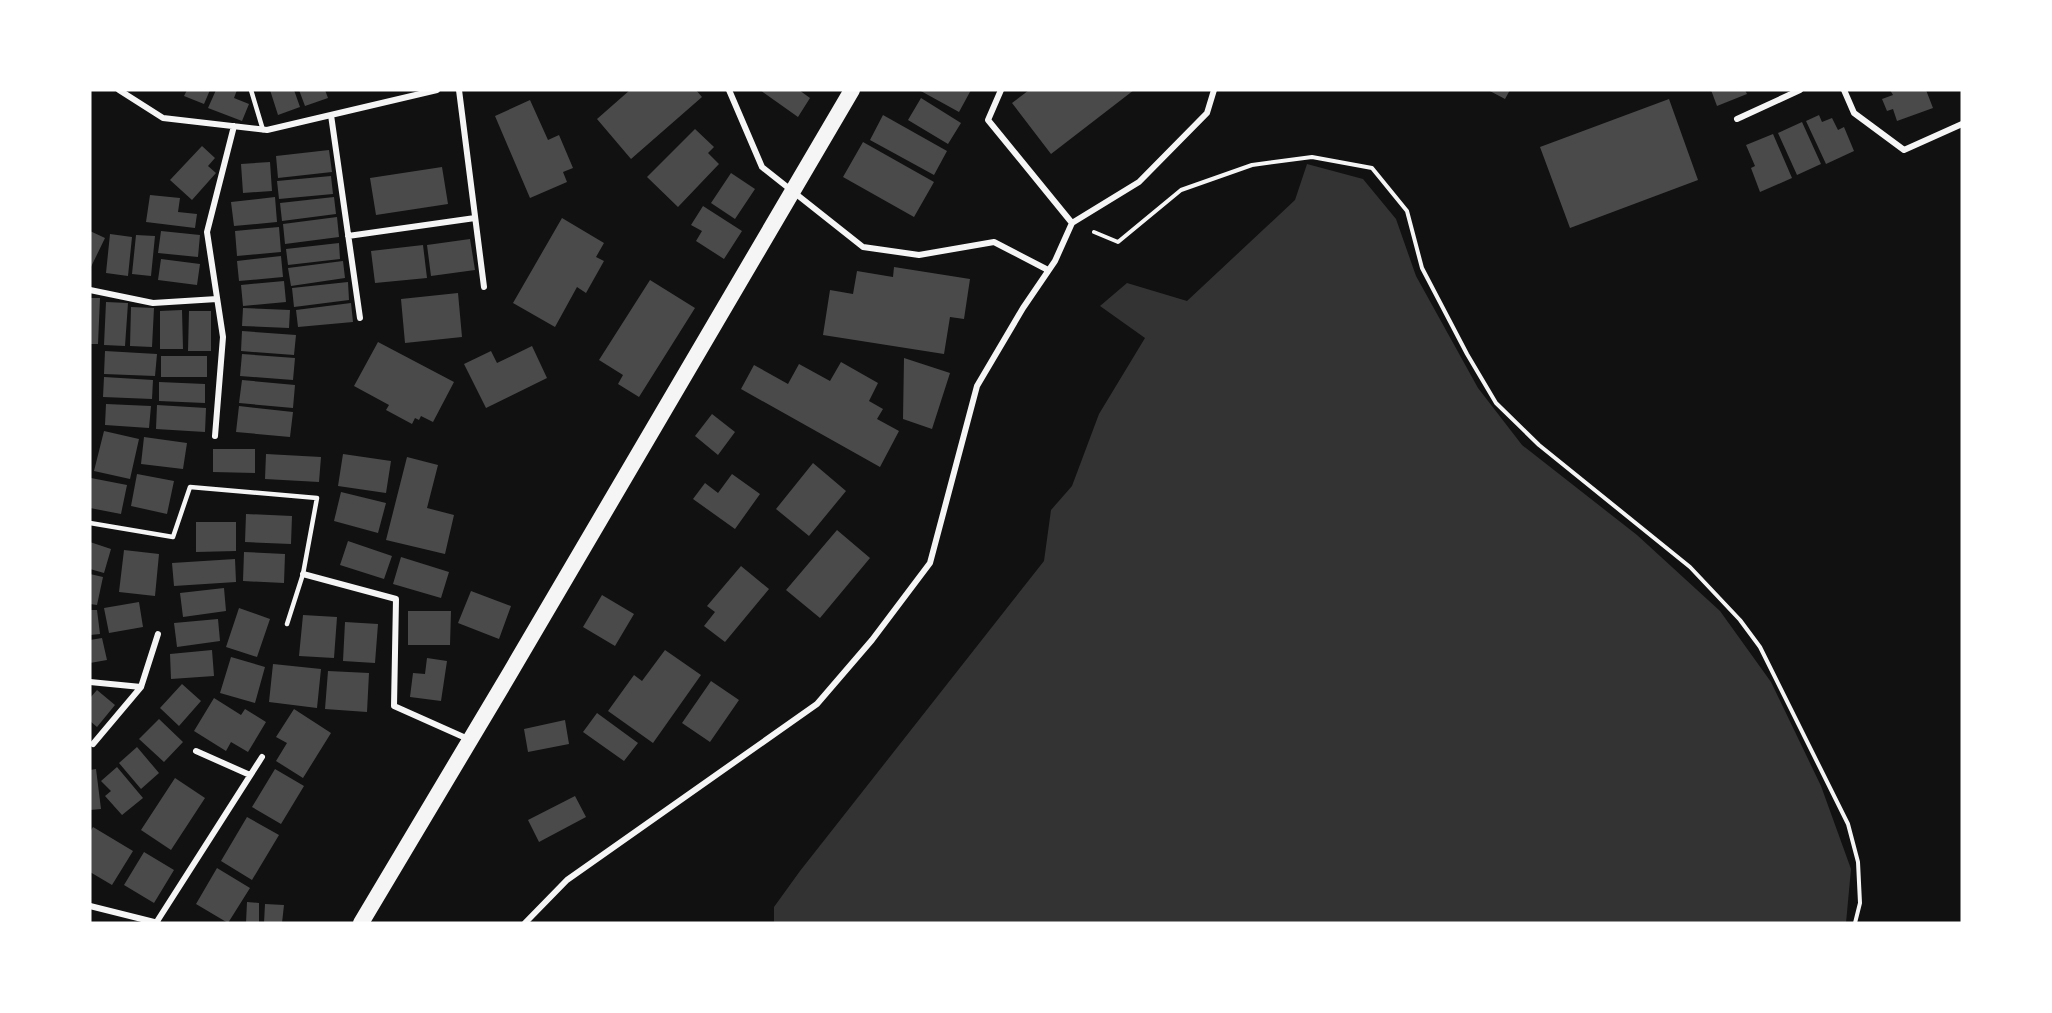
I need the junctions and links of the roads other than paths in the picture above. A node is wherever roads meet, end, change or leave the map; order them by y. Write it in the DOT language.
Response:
graph roads {
  1 [pos="119,90"];
  2 [pos="251,90"];
  3 [pos="437,90"];
  4 [pos="459,90"];
  5 [pos="729,90"];
  6 [pos="852,90"];
  7 [pos="1001,90"];
  8 [pos="1214,90"];
  9 [pos="1800,90"];
  10 [pos="1844,90"];
  11 [pos="331,115"];
  12 [pos="1737,119"];
  13 [pos="1962,124"];
  14 [pos="234,126"];
  15 [pos="263,130"];
  16 [pos="793,190"];
  17 [pos="476,218"];
  18 [pos="1072,223"];
  19 [pos="348,236"];
  20 [pos="1048,270"];
  21 [pos="484,287"];
  22 [pos="90,290"];
  23 [pos="217,299"];
  24 [pos="360,318"];
  25 [pos="215,436"];
  26 [pos="90,523"];
  27 [pos="303,574"];
  28 [pos="287,624"];
  29 [pos="158,633"];
  30 [pos="90,682"];
  31 [pos="141,687"];
  32 [pos="470,740"];
  33 [pos="93,744"];
  34 [pos="196,751"];
  35 [pos="262,758"];
  36 [pos="250,775"];
  37 [pos="90,906"];
  38 [pos="157,923"];
  39 [pos="361,923"];
  40 [pos="525,923"];
  1 -- 14 [label="street"];
  2 -- 15 [label="lane"];
  3 -- 11 [label="street"];
  4 -- 17 [label="street"];
  5 -- 16 [label="street"];
  6 -- 16 [label="highway"];
  7 -- 18 [label="street"];
  8 -- 18 [label="street"];
  9 -- 12 [label="street"];
  10 -- 13 [label="street"];
  11 -- 15 [label="street"];
  11 -- 19 [label="street"];
  14 -- 15 [label="street"];
  14 -- 23 [label="street"];
  16 -- 20 [label="street"];
  16 -- 32 [label="highway"];
  17 -- 19 [label="street"];
  17 -- 21 [label="street"];
  18 -- 20 [label="street"];
  19 -- 24 [label="street"];
  20 -- 40 [label="street"];
  22 -- 23 [label="street"];
  23 -- 25 [label="street"];
  26 -- 27 [label="lane"];
  27 -- 28 [label="lane"];
  27 -- 32 [label="street"];
  29 -- 31 [label="street"];
  30 -- 31 [label="street"];
  31 -- 33 [label="street"];
  32 -- 39 [label="highway"];
  34 -- 36 [label="street"];
  35 -- 36 [label="street"];
  36 -- 38 [label="street"];
  37 -- 38 [label="street"];
}
